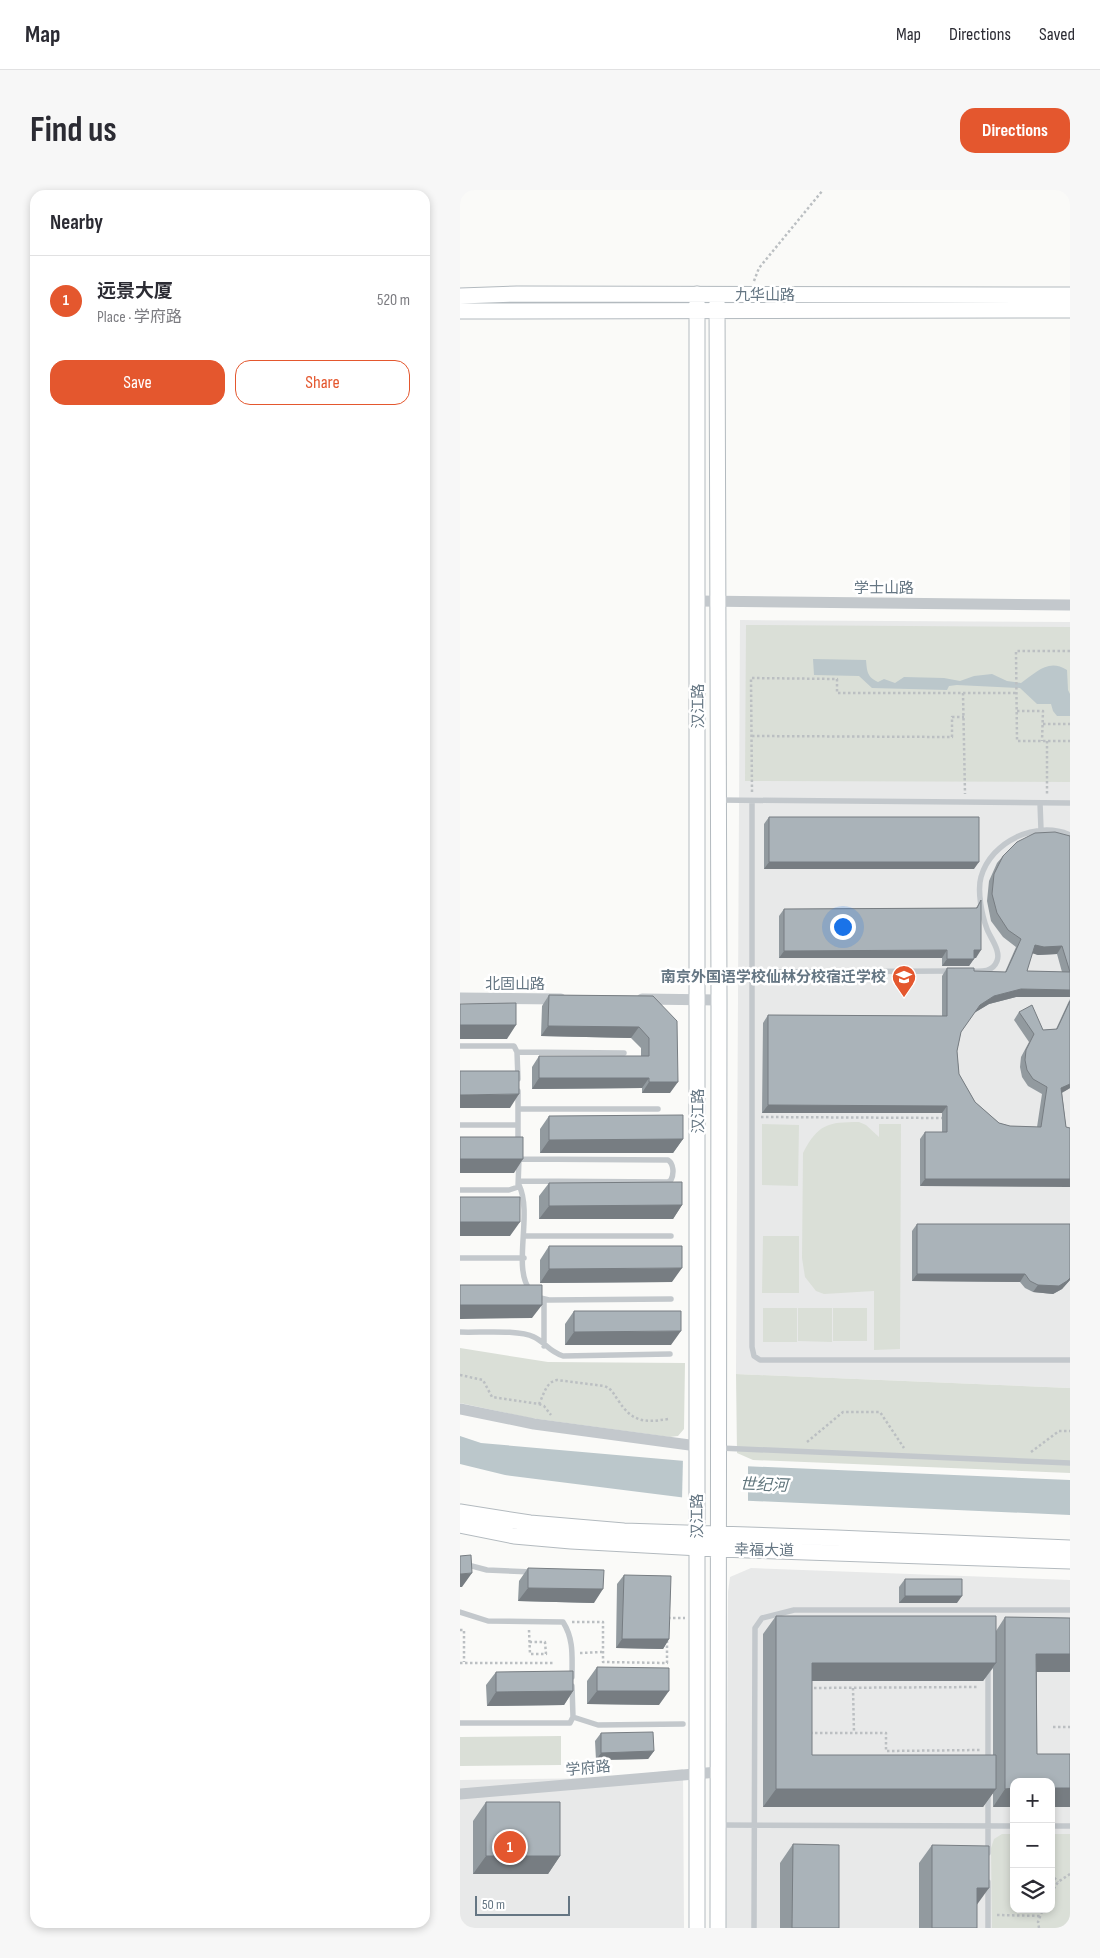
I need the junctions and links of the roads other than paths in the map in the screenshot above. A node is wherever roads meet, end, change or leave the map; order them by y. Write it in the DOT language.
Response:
graph roads {
  1 [pos="697,294"];
  2 [pos="717,295"];
  3 [pos="1070,295"];
  4 [pos="460,296"];
  5 [pos="697,310"];
  6 [pos="717,310"];
  7 [pos="1070,310"];
  8 [pos="460,311"];
  9 [pos="698,601"];
  10 [pos="718,602"];
  11 [pos="1070,605"];
  12 [pos="719,800"];
  13 [pos="752,801"];
  14 [pos="1040,803"];
  15 [pos="1070,803"];
  16 [pos="1041,830"];
  17 [pos="1070,835"];
  18 [pos="752,972"];
  19 [pos="460,998"];
  20 [pos="569,999"];
  21 [pos="629,999"];
  22 [pos="699,1000"];
  23 [pos="719,1000"];
  24 [pos="460,1046"];
  25 [pos="517,1052"];
  26 [pos="624,1052"];
  27 [pos="508,1075"];
  28 [pos="518,1076"];
  29 [pos="518,1109"];
  30 [pos="658,1109"];
  31 [pos="460,1125"];
  32 [pos="518,1125"];
  33 [pos="519,1159"];
  34 [pos="519,1183"];
  35 [pos="460,1190"];
  36 [pos="524,1236"];
  37 [pos="671,1236"];
  38 [pos="460,1258"];
  39 [pos="524,1258"];
  40 [pos="544,1299"];
  41 [pos="671,1299"];
  42 [pos="460,1332"];
  43 [pos="544,1346"];
  44 [pos="670,1354"];
  45 [pos="1070,1360"];
  46 [pos="460,1409"];
  47 [pos="697,1450"];
  48 [pos="718,1452"];
  49 [pos="1070,1463"];
  50 [pos="460,1512"];
  51 [pos="460,1526"];
  52 [pos="696,1541"];
  53 [pos="718,1542"];
  54 [pos="1070,1548"];
  55 [pos="1070,1561"];
  56 [pos="460,1563"];
  57 [pos="536,1572"];
  58 [pos="988,1610"];
  59 [pos="1070,1610"];
  60 [pos="460,1612"];
  61 [pos="988,1620"];
  62 [pos="988,1658"];
  63 [pos="573,1717"];
  64 [pos="460,1723"];
  65 [pos="682,1724"];
  66 [pos="988,1769"];
  67 [pos="718,1772"];
  68 [pos="696,1774"];
  69 [pos="988,1788"];
  70 [pos="460,1794"];
  71 [pos="718,1825"];
  72 [pos="755,1826"];
  73 [pos="988,1826"];
  74 [pos="1010,1826"];
  75 [pos="1055,1826"];
  76 [pos="1070,1826"];
  77 [pos="988,1855"];
  78 [pos="988,1875"];
  79 [pos="698,1928"];
  80 [pos="718,1928"];
  81 [pos="754,1928"];
  82 [pos="988,1928"];
  1 -- 2 [label="street, 九华山路"];
  1 -- 4 [label="street, 九华山路"];
  1 -- 5 [label="street, 汉江路"];
  2 -- 3 [label="street, 九华山路"];
  2 -- 6 [label="street, 汉江路"];
  5 -- 6 [label="street, 九华山路"];
  5 -- 8 [label="street, 九华山路"];
  5 -- 9 [label="street, 汉江路"];
  6 -- 7 [label="street, 九华山路"];
  6 -- 10 [label="street, 汉江路"];
  9 -- 10 [label="street, 学士山路"];
  9 -- 22 [label="street, 汉江路"];
  10 -- 11 [label="street, 学士山路"];
  10 -- 12 [label="street, 汉江路"];
  12 -- 13 [label="lane"];
  12 -- 23 [label="street, 汉江路"];
  13 -- 14 [label="lane"];
  13 -- 18 [label="lane"];
  14 -- 15 [label="lane"];
  14 -- 16 [label="lane"];
  16 -- 17 [label="lane"];
  16 -- 18 [label="lane"];
  18 -- 45 [label="lane"];
  19 -- 20 [label="street, 北固山路"];
  21 -- 22 [label="street"];
  22 -- 23 [label="street"];
  22 -- 47 [label="street, 汉江路"];
  23 -- 48 [label="street, 汉江路"];
  24 -- 25 [label="lane"];
  25 -- 26 [label="lane"];
  25 -- 28 [label="lane"];
  27 -- 28 [label="lane"];
  28 -- 29 [label="lane"];
  29 -- 30 [label="lane"];
  29 -- 32 [label="lane"];
  31 -- 32 [label="lane"];
  32 -- 33 [label="lane"];
  33 -- 34 [label="lane"];
  33 -- 34 [label="lane"];
  34 -- 35 [label="lane"];
  34 -- 36 [label="lane"];
  36 -- 37 [label="lane"];
  36 -- 39 [label="lane"];
  38 -- 39 [label="lane"];
  39 -- 40 [label="lane"];
  40 -- 41 [label="lane"];
  40 -- 43 [label="lane"];
  42 -- 43 [label="lane"];
  43 -- 44 [label="lane"];
  46 -- 47 [label="street"];
  47 -- 52 [label="street, 汉江路"];
  48 -- 49 [label="lane"];
  48 -- 53 [label="street, 汉江路"];
  50 -- 52 [label="street, 幸福大道"];
  51 -- 52 [label="street, 幸福大道"];
  52 -- 53 [label="street, 幸福大道"];
  52 -- 68 [label="street, 汉江路"];
  53 -- 54 [label="street, 幸福大道"];
  53 -- 55 [label="street, 幸福大道"];
  53 -- 67 [label="street, 汉江路"];
  56 -- 57 [label="lane"];
  58 -- 59 [label="lane"];
  58 -- 61 [label="lane"];
  58 -- 72 [label="lane"];
  60 -- 63 [label="lane"];
  62 -- 66 [label="lane"];
  63 -- 64 [label="lane"];
  63 -- 65 [label="lane"];
  67 -- 68 [label="street, 学府路"];
  67 -- 71 [label="street, 汉江路"];
  68 -- 70 [label="street, 学府路"];
  68 -- 79 [label="street, 汉江路"];
  69 -- 73 [label="lane"];
  71 -- 72 [label="lane"];
  71 -- 80 [label="street, 汉江路"];
  72 -- 73 [label="lane"];
  72 -- 81 [label="lane"];
  73 -- 74 [label="lane"];
  73 -- 77 [label="lane"];
  75 -- 76 [label="lane"];
  78 -- 82 [label="lane"];
}
